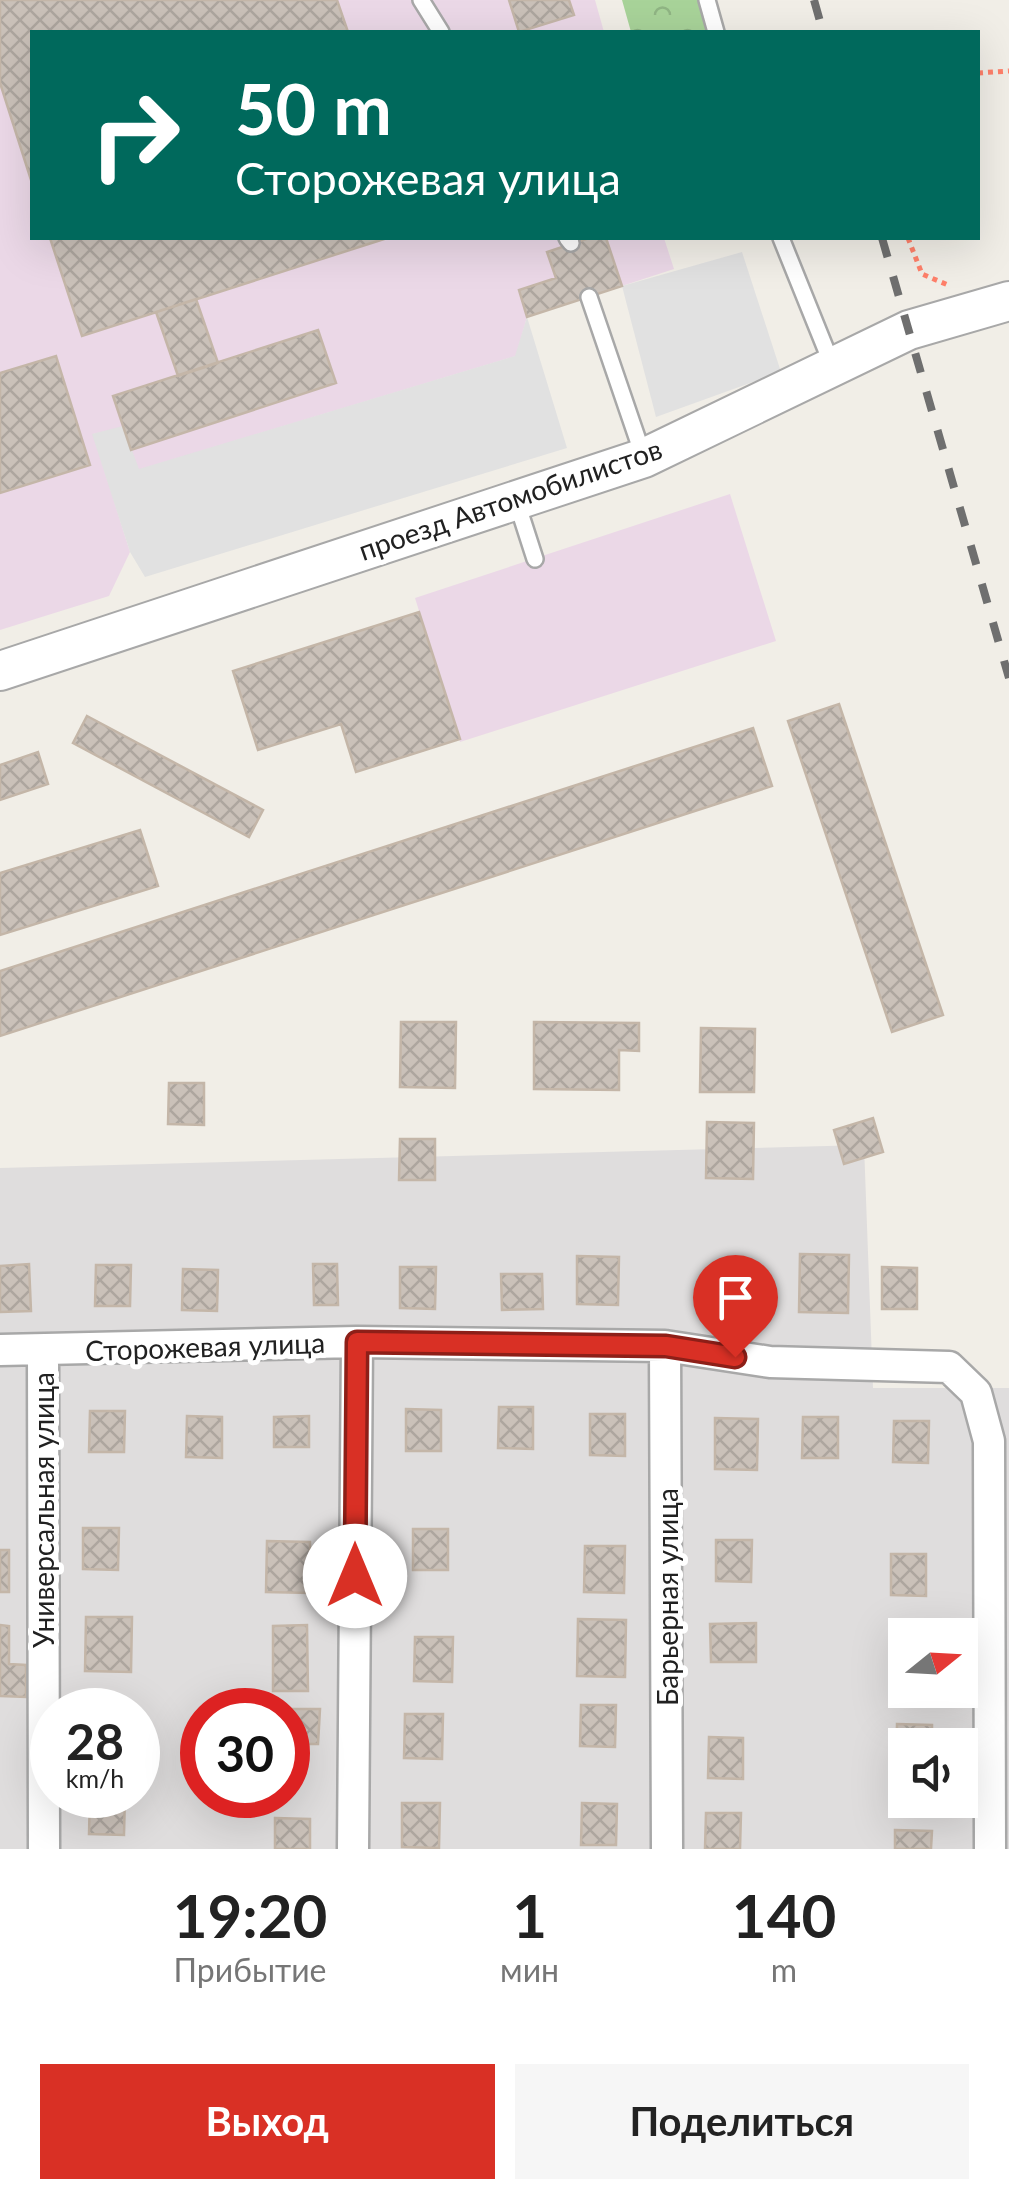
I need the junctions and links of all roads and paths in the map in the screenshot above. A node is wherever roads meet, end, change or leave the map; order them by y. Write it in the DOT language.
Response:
graph roads {
  1 [pos="421,0"];
  2 [pos="708,0"];
  3 [pos="440,30"];
  4 [pos="716,30"];
  5 [pos="1009,71"];
  6 [pos="980,73"];
  7 [pos="782,240"];
  8 [pos="909,240"];
  9 [pos="589,296"];
  10 [pos="1003,303"];
  11 [pos="833,367"];
  12 [pos="644,458"];
  13 [pos="516,500"];
  14 [pos="535,559"];
  15 [pos="0,670"];
  16 [pos="357,1342"];
  17 [pos="666,1346"];
  18 [pos="0,1350"];
  19 [pos="42,1351"];
  20 [pos="44,1849"];
  21 [pos="352,1849"];
  22 [pos="667,1849"];
  23 [pos="990,1849"];
  1 -- 3 [label="lane"];
  2 -- 4 [label="lane"];
  5 -- 6 [label="path"];
  7 -- 11 [label="lane"];
  8 -- 10 [label="path"];
  9 -- 12 [label="lane"];
  10 -- 11 [label="street, проезд Автомобилистов"];
  11 -- 12 [label="street, проезд Автомобилистов"];
  12 -- 13 [label="street, проезд Автомобилистов"];
  13 -- 14 [label="lane"];
  13 -- 15 [label="street, проезд Автомобилистов"];
  16 -- 17 [label="street, Сторожевая улица"];
  16 -- 19 [label="street, Сторожевая улица"];
  16 -- 21 [label="street"];
  17 -- 22 [label="street, Барьерная улица"];
  17 -- 23 [label="street, Сторожевая улица"];
  18 -- 19 [label="street, Сторожевая улица"];
  19 -- 20 [label="street, Универсальная улица"];
}
